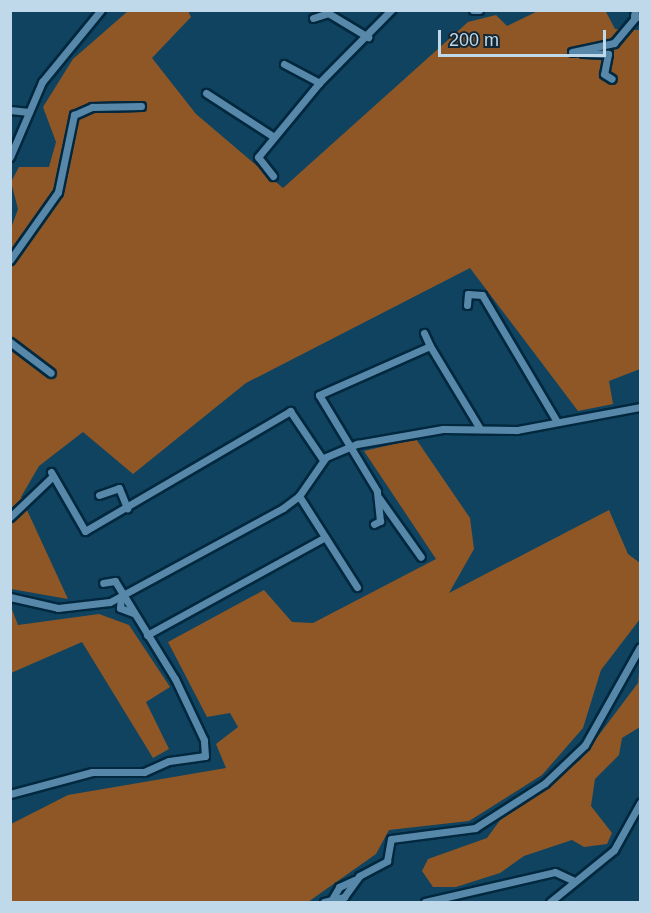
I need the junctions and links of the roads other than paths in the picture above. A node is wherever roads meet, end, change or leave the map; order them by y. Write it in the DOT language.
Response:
graph roads {
  1 [pos="101,10"];
  2 [pos="391,10"];
  3 [pos="473,10"];
  4 [pos="479,10"];
  5 [pos="637,15"];
  6 [pos="313,18"];
  7 [pos="368,37"];
  8 [pos="284,64"];
  9 [pos="612,80"];
  10 [pos="319,83"];
  11 [pos="207,93"];
  12 [pos="141,106"];
  13 [pos="10,110"];
  14 [pos="29,112"];
  15 [pos="274,137"];
  16 [pos="10,157"];
  17 [pos="273,176"];
  18 [pos="10,260"];
  19 [pos="467,305"];
  20 [pos="424,333"];
  21 [pos="10,342"];
  22 [pos="430,346"];
  23 [pos="51,374"];
  24 [pos="640,407"];
  25 [pos="556,422"];
  26 [pos="480,429"];
  27 [pos="350,447"];
  28 [pos="323,460"];
  29 [pos="99,495"];
  30 [pos="299,496"];
  31 [pos="379,498"];
  32 [pos="127,508"];
  33 [pos="10,517"];
  34 [pos="374,524"];
  35 [pos="325,537"];
  36 [pos="421,557"];
  37 [pos="103,583"];
  38 [pos="357,587"];
  39 [pos="10,597"];
  40 [pos="124,597"];
  41 [pos="147,635"];
  42 [pos="640,647"];
  43 [pos="10,794"];
  44 [pos="640,803"];
  45 [pos="572,880"];
  46 [pos="327,902"];
  47 [pos="425,903"];
  48 [pos="550,903"];
  1 -- 14 [label="street"];
  2 -- 7 [label="street"];
  3 -- 4 [label="street"];
  5 -- 9 [label="street"];
  6 -- 7 [label="street"];
  7 -- 10 [label="street"];
  8 -- 10 [label="street"];
  10 -- 15 [label="street"];
  11 -- 15 [label="street"];
  12 -- 18 [label="street"];
  13 -- 14 [label="street"];
  14 -- 16 [label="street"];
  15 -- 17 [label="street"];
  19 -- 25 [label="street"];
  20 -- 22 [label="street"];
  21 -- 23 [label="street"];
  22 -- 26 [label="street"];
  22 -- 27 [label="street"];
  24 -- 25 [label="street"];
  25 -- 26 [label="street"];
  26 -- 27 [label="street"];
  27 -- 28 [label="street"];
  27 -- 31 [label="street"];
  28 -- 30 [label="street"];
  28 -- 32 [label="street"];
  29 -- 32 [label="street"];
  30 -- 35 [label="street"];
  30 -- 40 [label="street"];
  31 -- 34 [label="street"];
  31 -- 36 [label="street"];
  32 -- 33 [label="street"];
  35 -- 38 [label="street"];
  35 -- 41 [label="street"];
  37 -- 40 [label="street"];
  39 -- 40 [label="street"];
  40 -- 41 [label="street"];
  41 -- 43 [label="street"];
  42 -- 46 [label="street"];
  44 -- 45 [label="street"];
  45 -- 47 [label="street"];
  45 -- 48 [label="street"];
}
